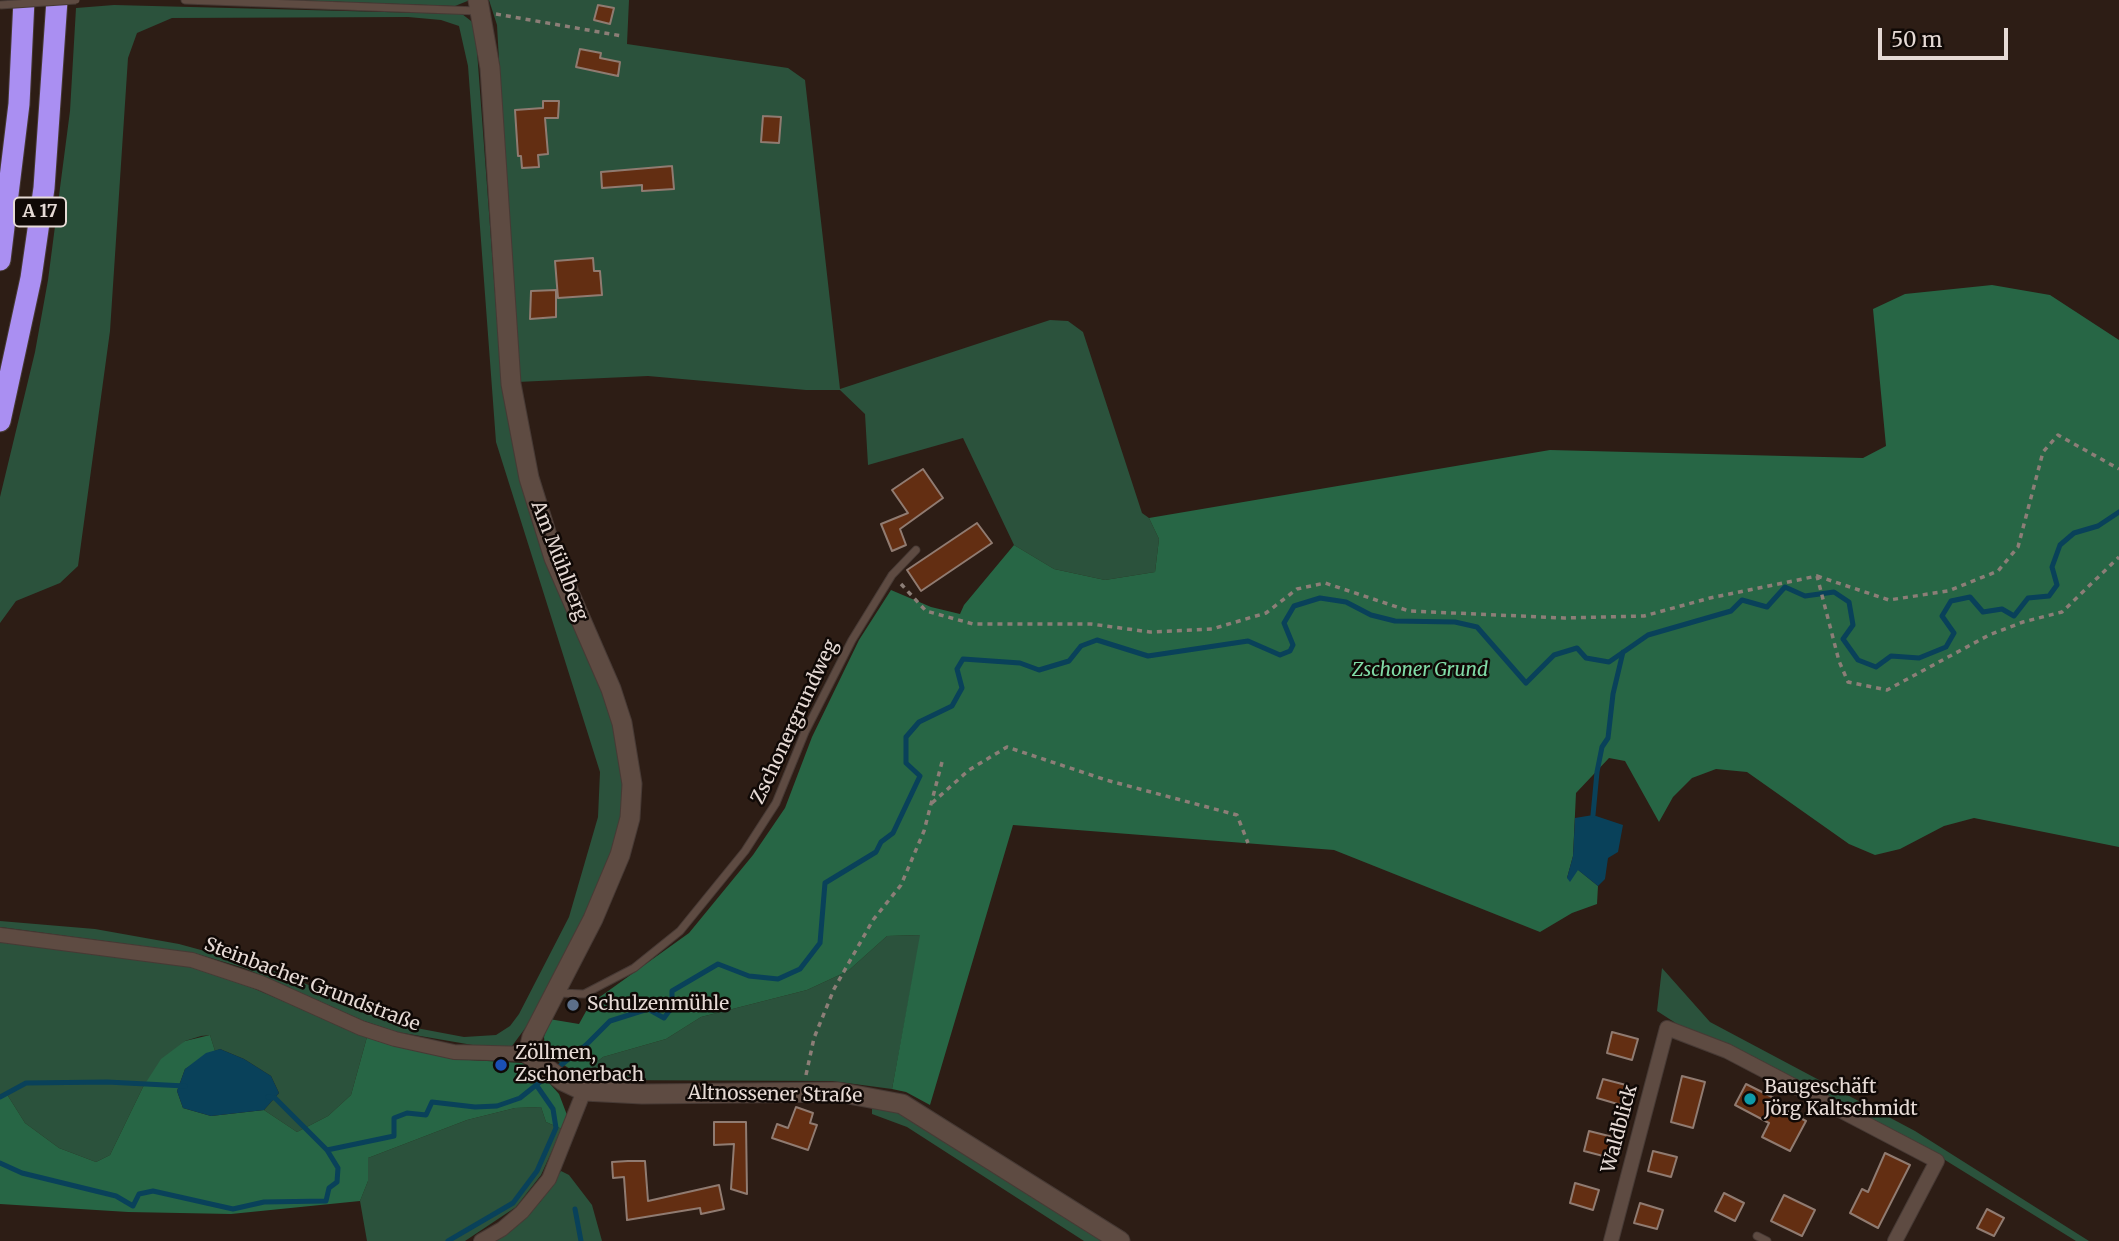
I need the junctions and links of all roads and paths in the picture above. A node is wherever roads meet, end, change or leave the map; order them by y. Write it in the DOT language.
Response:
graph roads {
  1 [pos="24,0"];
  2 [pos="57,0"];
  3 [pos="76,0"];
  4 [pos="185,0"];
  5 [pos="0,5"];
  6 [pos="479,5"];
  7 [pos="622,36"];
  8 [pos="0,260"];
  9 [pos="0,421"];
  10 [pos="2119,469"];
  11 [pos="916,550"];
  12 [pos="2119,558"];
  13 [pos="892,575"];
  14 [pos="1817,576"];
  15 [pos="942,762"];
  16 [pos="932,803"];
  17 [pos="1248,843"];
  18 [pos="0,935"];
  19 [pos="555,993"];
  20 [pos="532,1058"];
  21 [pos="584,1091"];
  22 [pos="802,1093"];
  23 [pos="1757,1236"];
  24 [pos="481,1241"];
  25 [pos="1120,1241"];
  26 [pos="1611,1241"];
  27 [pos="1767,1241"];
  28 [pos="1895,1241"];
  1 -- 8 [label="highway, A 17"];
  2 -- 9 [label="highway, A 17"];
  3 -- 5 [label="lane, bridge"];
  4 -- 6 [label="lane"];
  6 -- 7 [label="path"];
  6 -- 19 [label="street, Am Mühlberg"];
  10 -- 14 [label="path"];
  11 -- 13 [label="lane, Zschonergrundweg"];
  12 -- 14 [label="path"];
  13 -- 14 [label="path"];
  13 -- 19 [label="lane, Zschonergrundweg"];
  15 -- 16 [label="path"];
  16 -- 17 [label="path"];
  16 -- 22 [label="path"];
  18 -- 20 [label="street, Steinbacher Grundstraße"];
  19 -- 20 [label="street, Am Mühlberg"];
  20 -- 21 [label="street, Altnossener Straße"];
  21 -- 22 [label="street, Altnossener Straße"];
  21 -- 24 [label="street"];
  22 -- 25 [label="street, Altnossener Straße"];
  23 -- 27 [label="lane"];
  26 -- 28 [label="street, Waldblick"];
}
